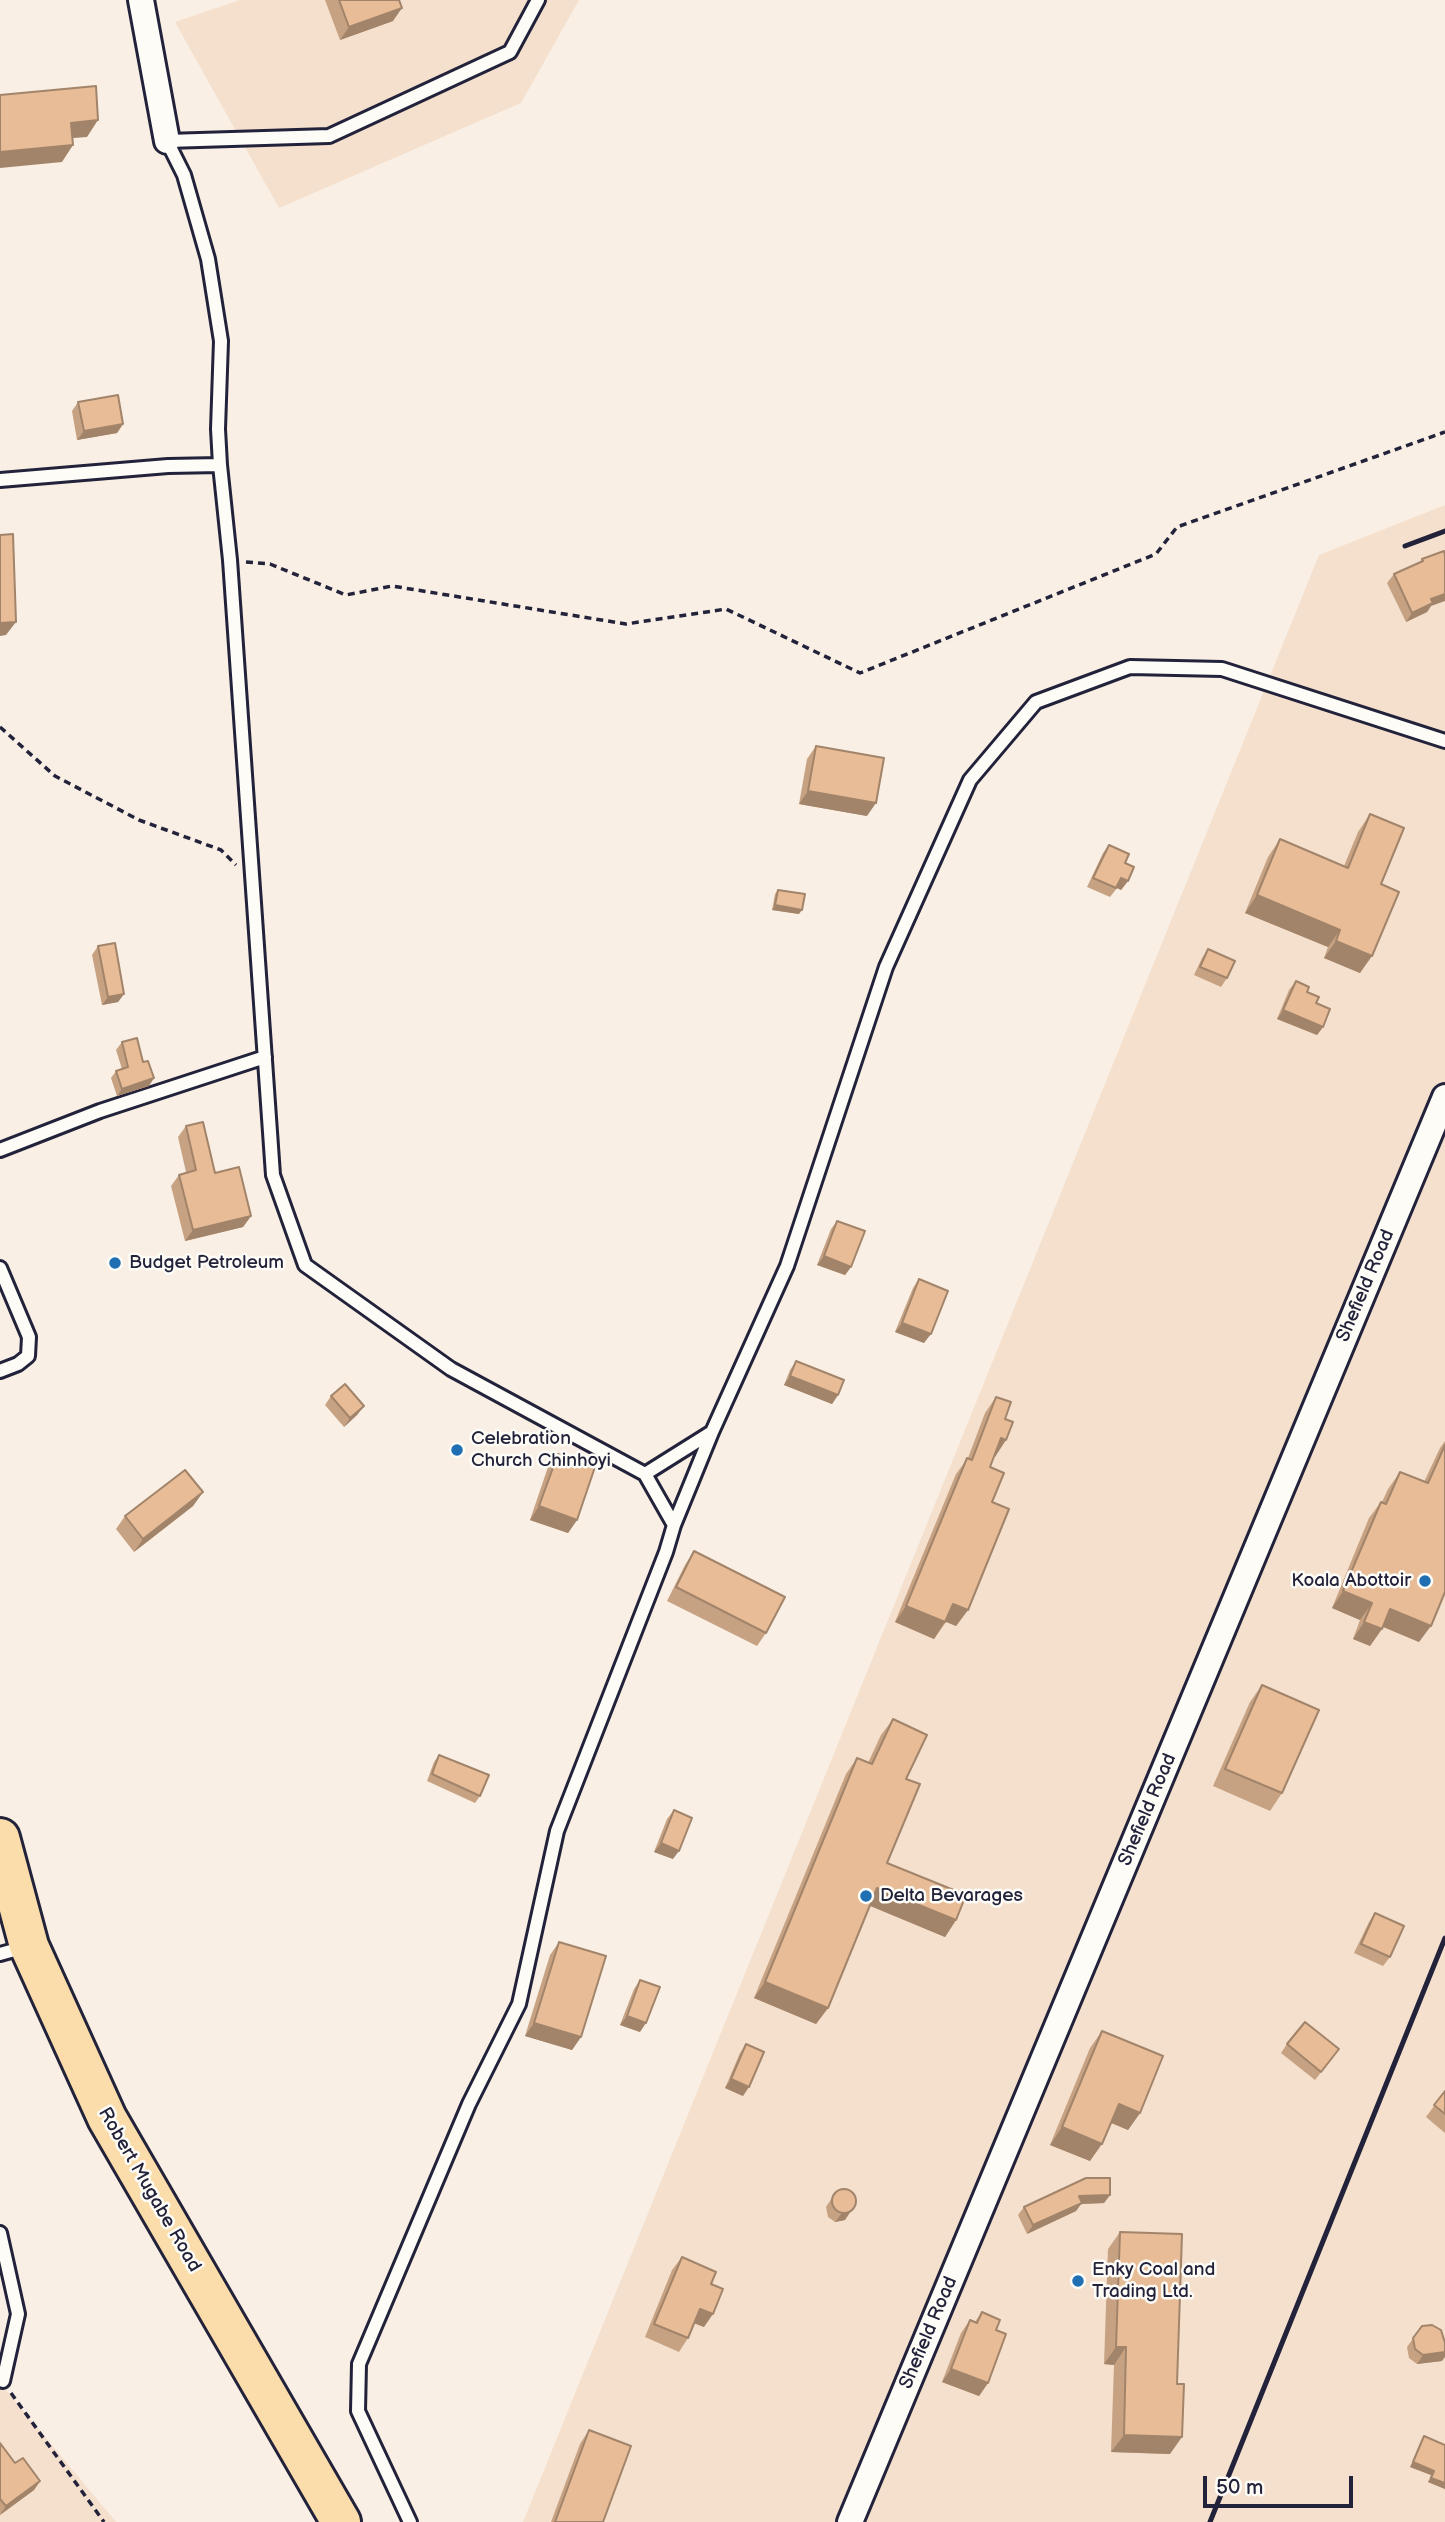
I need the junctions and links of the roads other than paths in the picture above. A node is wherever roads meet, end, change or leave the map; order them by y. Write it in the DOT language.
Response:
graph roads {
  1 [pos="141,0"];
  2 [pos="538,0"];
  3 [pos="167,141"];
  4 [pos="220,465"];
  5 [pos="0,480"];
  6 [pos="1445,741"];
  7 [pos="265,1057"];
  8 [pos="1445,1097"];
  9 [pos="0,1150"];
  10 [pos="0,1268"];
  11 [pos="0,1371"];
  12 [pos="712,1432"];
  13 [pos="645,1474"];
  14 [pos="674,1525"];
  15 [pos="0,1838"];
  16 [pos="14,1950"];
  17 [pos="0,2233"];
  18 [pos="3,2381"];
  19 [pos="341,2522"];
  20 [pos="410,2522"];
  21 [pos="850,2522"];
  1 -- 3 [label="street"];
  2 -- 3 [label="lane"];
  3 -- 4 [label="lane"];
  4 -- 5 [label="lane"];
  4 -- 7 [label="lane"];
  6 -- 12 [label="lane"];
  7 -- 9 [label="lane"];
  7 -- 13 [label="lane"];
  8 -- 21 [label="street, Shefield Road"];
  10 -- 11 [label="lane"];
  12 -- 13 [label="lane"];
  12 -- 14 [label="lane"];
  13 -- 14 [label="lane"];
  14 -- 20 [label="lane"];
  15 -- 16 [label="main road, Robert Mugabe Road"];
  16 -- 19 [label="main road, Robert Mugabe Road"];
  17 -- 18 [label="lane"];
}
